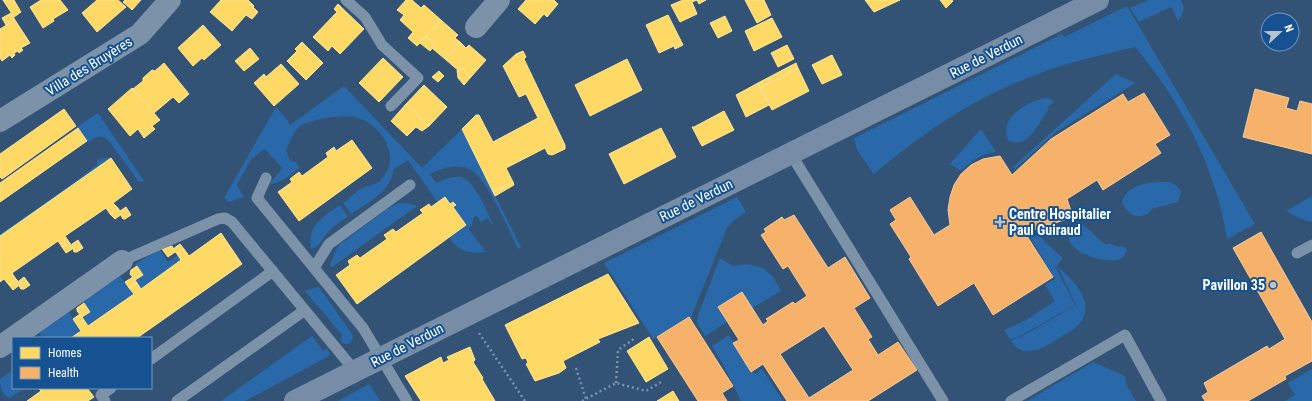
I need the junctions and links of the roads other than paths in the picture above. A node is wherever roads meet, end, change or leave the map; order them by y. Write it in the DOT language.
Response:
graph roads {
  1 [pos="170,0"];
  2 [pos="346,0"];
  3 [pos="499,0"];
  4 [pos="1098,0"];
  5 [pos="476,26"];
  6 [pos="392,106"];
  7 [pos="0,121"];
  8 [pos="791,154"];
  9 [pos="266,178"];
  10 [pos="410,185"];
  11 [pos="1312,245"];
  12 [pos="1297,253"];
  13 [pos="122,261"];
  14 [pos="314,268"];
  15 [pos="273,271"];
  16 [pos="305,310"];
  17 [pos="14,337"];
  18 [pos="12,339"];
  19 [pos="0,347"];
  20 [pos="152,358"];
  21 [pos="381,358"];
  22 [pos="355,371"];
  23 [pos="110,389"];
  24 [pos="105,401"];
  25 [pos="177,401"];
  26 [pos="295,401"];
  27 [pos="408,401"];
  28 [pos="943,401"];
  29 [pos="1011,401"];
  30 [pos="1161,401"];
  1 -- 7 [label="street, Villa des Bruyères"];
  2 -- 6 [label="lane"];
  3 -- 5 [label="street"];
  4 -- 8 [label="street, Rue de Verdun"];
  8 -- 21 [label="street, Rue de Verdun"];
  8 -- 28 [label="lane"];
  9 -- 14 [label="lane"];
  10 -- 14 [label="lane"];
  11 -- 12 [label="lane"];
  13 -- 15 [label="lane"];
  13 -- 17 [label="street"];
  14 -- 21 [label="lane"];
  15 -- 16 [label="lane"];
  15 -- 20 [label="lane"];
  16 -- 22 [label="lane"];
  16 -- 25 [label="lane"];
  18 -- 19 [label="street"];
  21 -- 22 [label="street, Rue de Verdun"];
  21 -- 27 [label="lane"];
  22 -- 26 [label="street, Rue de Verdun"];
  23 -- 24 [label="lane"];
  29 -- 30 [label="lane"];
}
